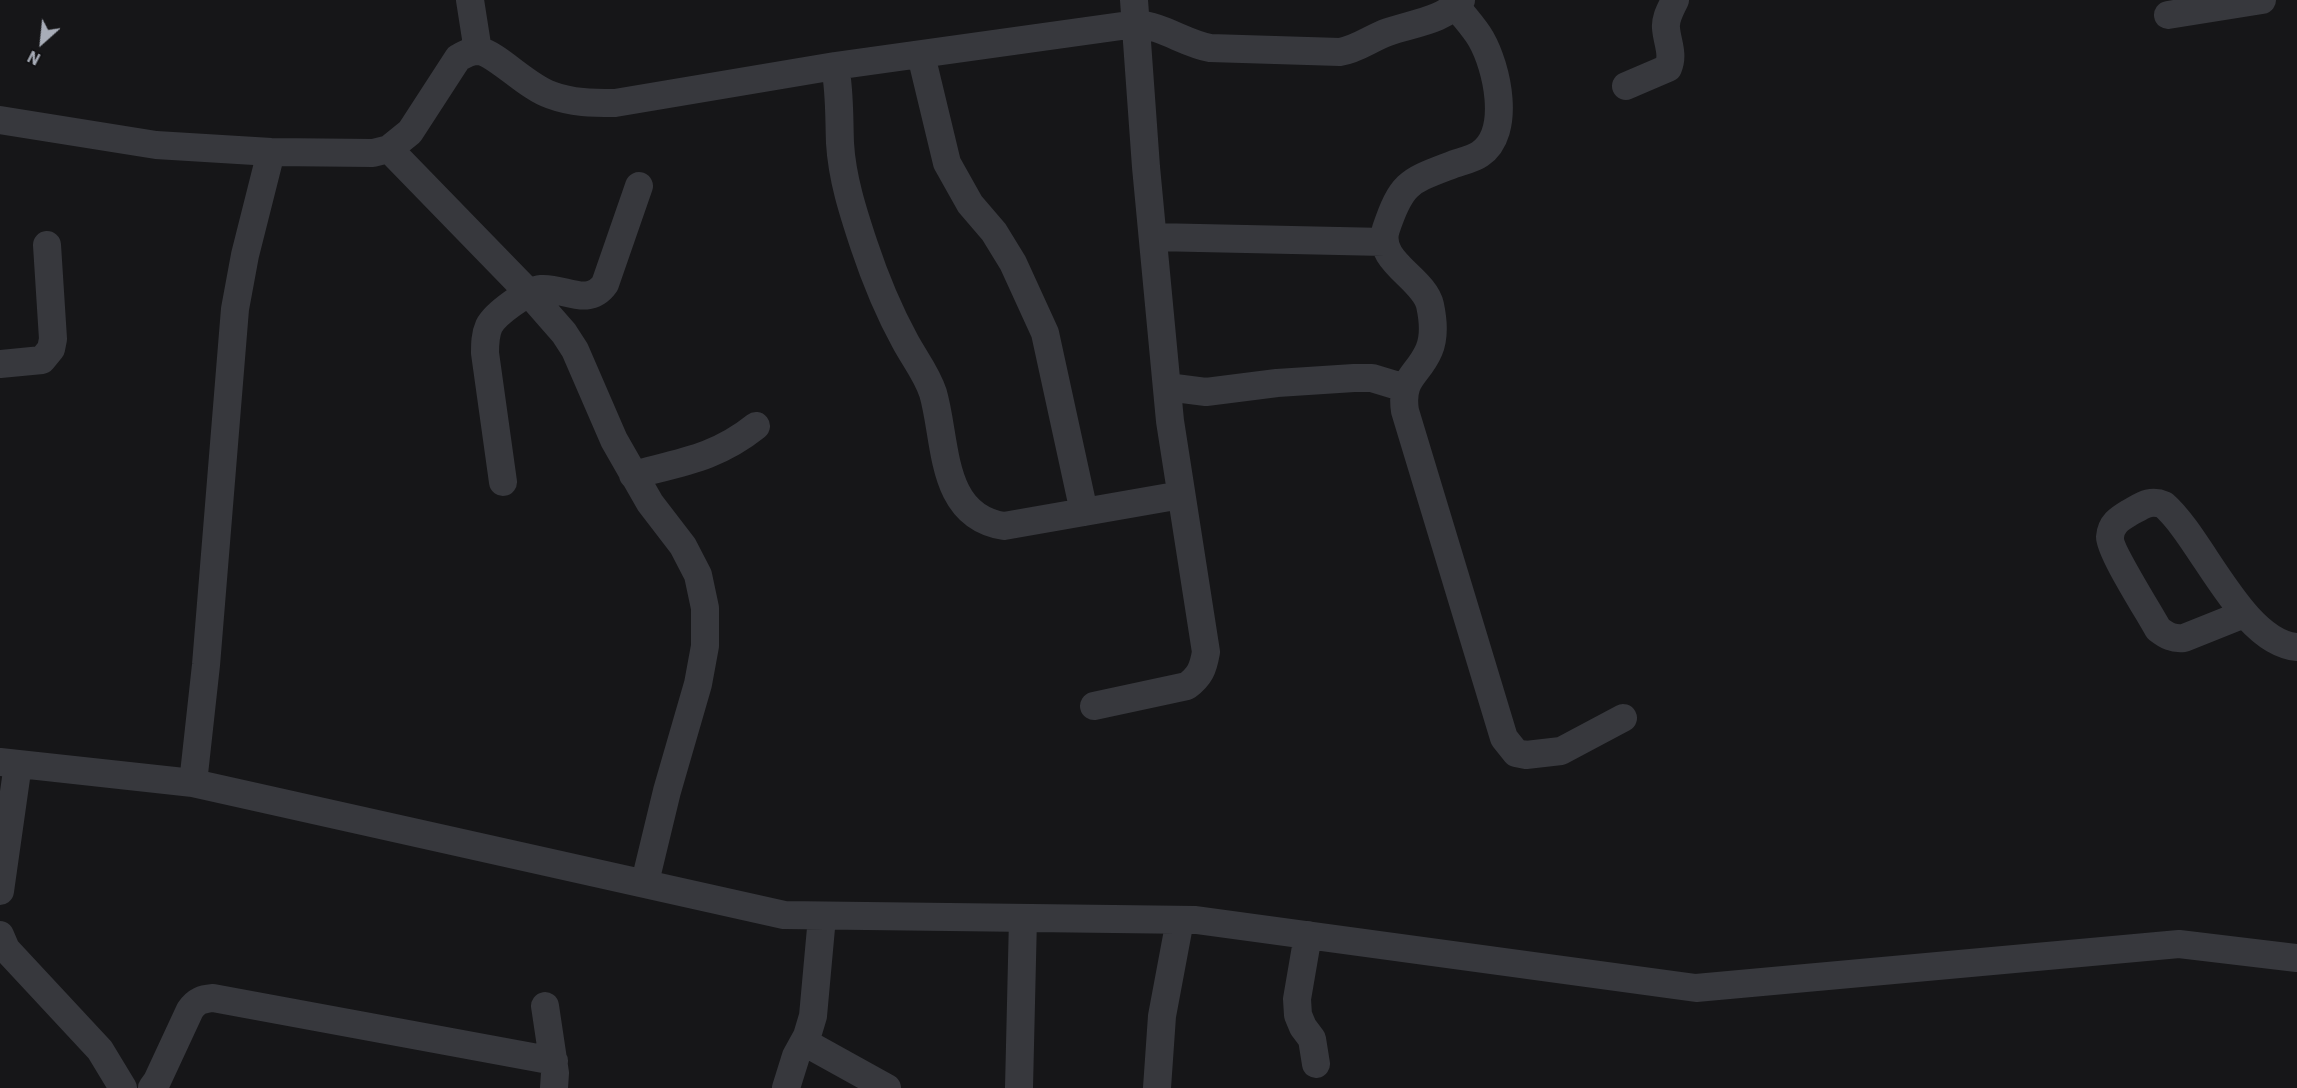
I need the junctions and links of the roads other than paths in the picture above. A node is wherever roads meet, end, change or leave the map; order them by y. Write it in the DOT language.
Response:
graph roads {
  1 [pos="470,0"];
  2 [pos="1675,0"];
  3 [pos="2262,0"];
  4 [pos="1459,3"];
  5 [pos="1135,12"];
  6 [pos="2168,15"];
  7 [pos="478,51"];
  8 [pos="921,55"];
  9 [pos="835,66"];
  10 [pos="1626,86"];
  11 [pos="0,120"];
  12 [pos="389,149"];
  13 [pos="271,152"];
  14 [pos="639,186"];
  15 [pos="1153,237"];
  16 [pos="1385,242"];
  17 [pos="47,245"];
  18 [pos="529,293"];
  19 [pos="0,364"];
  20 [pos="1167,387"];
  21 [pos="1404,388"];
  22 [pos="756,426"];
  23 [pos="633,475"];
  24 [pos="503,482"];
  25 [pos="1181,495"];
  26 [pos="1084,512"];
  27 [pos="2244,614"];
  28 [pos="2297,647"];
  29 [pos="1094,706"];
  30 [pos="1623,718"];
  31 [pos="9,763"];
  32 [pos="193,783"];
  33 [pos="645,882"];
  34 [pos="0,891"];
  35 [pos="822,916"];
  36 [pos="1023,918"];
  37 [pos="1180,920"];
  38 [pos="0,935"];
  39 [pos="1308,935"];
  40 [pos="2297,958"];
  41 [pos="545,1006"];
  42 [pos="804,1042"];
  43 [pos="1316,1064"];
  44 [pos="554,1075"];
  45 [pos="123,1088"];
  46 [pos="152,1088"];
  47 [pos="786,1088"];
  48 [pos="887,1088"];
  49 [pos="1019,1088"];
  50 [pos="1157,1088"];
  1 -- 7 [label="street"];
  2 -- 10 [label="street"];
  3 -- 6 [label="street"];
  4 -- 5 [label="street"];
  4 -- 16 [label="street"];
  5 -- 8 [label="street"];
  5 -- 15 [label="street"];
  7 -- 9 [label="street"];
  7 -- 12 [label="street"];
  8 -- 9 [label="street"];
  8 -- 26 [label="street"];
  9 -- 26 [label="street"];
  11 -- 13 [label="street"];
  12 -- 13 [label="street"];
  12 -- 18 [label="street"];
  13 -- 32 [label="street"];
  14 -- 18 [label="street"];
  15 -- 16 [label="street"];
  15 -- 20 [label="street"];
  16 -- 21 [label="street"];
  17 -- 19 [label="street"];
  18 -- 23 [label="street"];
  18 -- 24 [label="street"];
  20 -- 21 [label="street"];
  20 -- 25 [label="street"];
  21 -- 30 [label="street"];
  22 -- 23 [label="street"];
  23 -- 33 [label="street"];
  25 -- 26 [label="street"];
  25 -- 29 [label="street"];
  27 -- 27 [label="street"];
  27 -- 28 [label="street"];
  31 -- 32 [label="street"];
  31 -- 34 [label="street"];
  32 -- 33 [label="street"];
  33 -- 35 [label="street"];
  35 -- 36 [label="street"];
  35 -- 42 [label="street"];
  36 -- 37 [label="street"];
  36 -- 49 [label="street"];
  37 -- 39 [label="street"];
  37 -- 50 [label="street"];
  38 -- 45 [label="street"];
  39 -- 40 [label="street"];
  39 -- 43 [label="street"];
  41 -- 44 [label="street"];
  42 -- 47 [label="street"];
  42 -- 48 [label="street"];
  44 -- 46 [label="street"];
}
